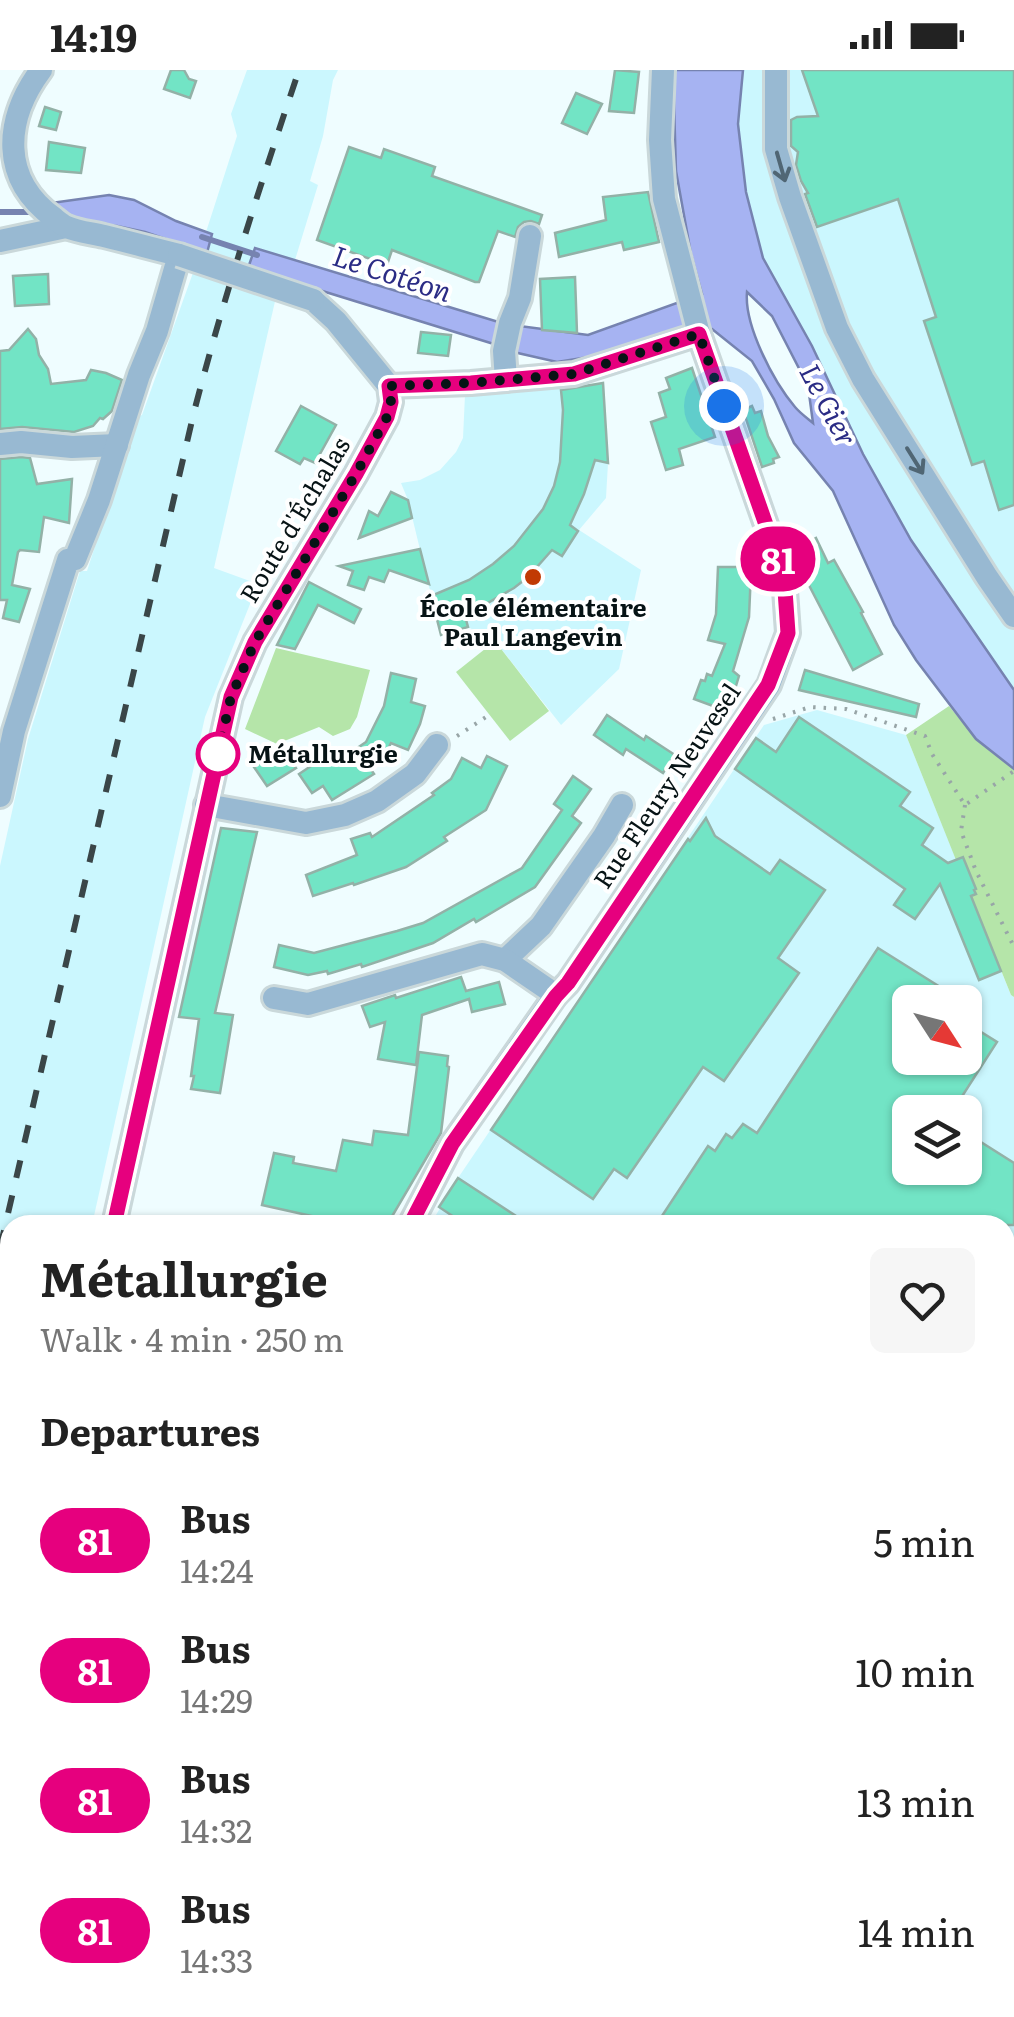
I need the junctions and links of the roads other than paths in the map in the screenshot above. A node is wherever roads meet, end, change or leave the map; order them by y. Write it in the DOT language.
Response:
graph roads {
  1 [pos="41,70"];
  2 [pos="663,70"];
  3 [pos="776,70"];
  4 [pos="66,227"];
  5 [pos="530,236"];
  6 [pos="0,241"];
  7 [pos="179,255"];
  8 [pos="699,334"];
  9 [pos="506,380"];
  10 [pos="389,386"];
  11 [pos="0,444"];
  12 [pos="117,444"];
  13 [pos="1014,616"];
  14 [pos="437,745"];
  15 [pos="0,796"];
  16 [pos="622,804"];
  17 [pos="206,805"];
  18 [pos="505,960"];
  19 [pos="556,996"];
  20 [pos="274,998"];
  21 [pos="116,1215"];
  22 [pos="415,1215"];
  1 -- 4 [label="street"];
  2 -- 8 [label="street, Rue Fleury Neuvesel"];
  3 -- 13 [label="street, one-way"];
  4 -- 6 [label="street"];
  4 -- 7 [label="street"];
  5 -- 9 [label="street"];
  7 -- 10 [label="street, bridge"];
  7 -- 12 [label="street"];
  8 -- 9 [label="street"];
  8 -- 19 [label="street, Rue Fleury Neuvesel"];
  9 -- 10 [label="street"];
  10 -- 17 [label="street, Route d'Échalas"];
  11 -- 12 [label="street"];
  12 -- 15 [label="street"];
  14 -- 17 [label="street"];
  16 -- 18 [label="street"];
  17 -- 21 [label="street, Route d'Échalas"];
  18 -- 19 [label="street"];
  18 -- 20 [label="street"];
  19 -- 22 [label="street, Rue Fleury Neuvesel"];
}
